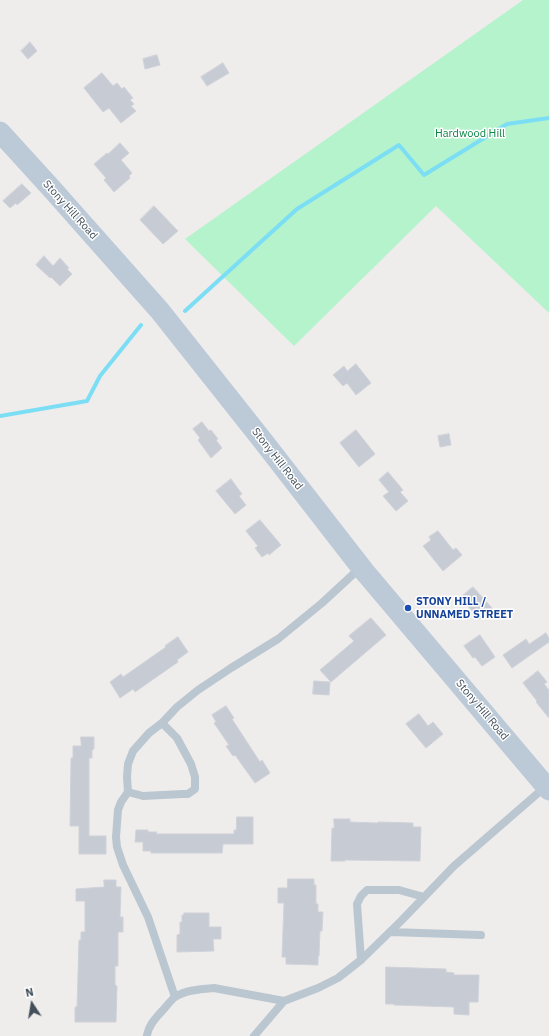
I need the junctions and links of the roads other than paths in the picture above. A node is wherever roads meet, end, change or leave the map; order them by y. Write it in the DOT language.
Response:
graph roads {
  1 [pos="0,132"];
  2 [pos="361,568"];
  3 [pos="162,723"];
  4 [pos="547,788"];
  5 [pos="128,792"];
  6 [pos="424,897"];
  7 [pos="390,932"];
  8 [pos="481,935"];
  9 [pos="361,960"];
  10 [pos="175,997"];
  11 [pos="284,1001"];
  12 [pos="147,1036"];
  13 [pos="254,1036"];
  1 -- 2 [label="main road, Stony Hill Road"];
  2 -- 3 [label="lane"];
  2 -- 4 [label="main road, Stony Hill Road"];
  3 -- 5 [label="lane"];
  3 -- 5 [label="lane"];
  4 -- 6 [label="lane"];
  5 -- 10 [label="lane"];
  6 -- 7 [label="lane"];
  6 -- 9 [label="lane"];
  7 -- 8 [label="lane"];
  7 -- 9 [label="lane"];
  9 -- 11 [label="lane"];
  10 -- 11 [label="lane"];
  10 -- 12 [label="lane"];
  11 -- 13 [label="lane"];
}
